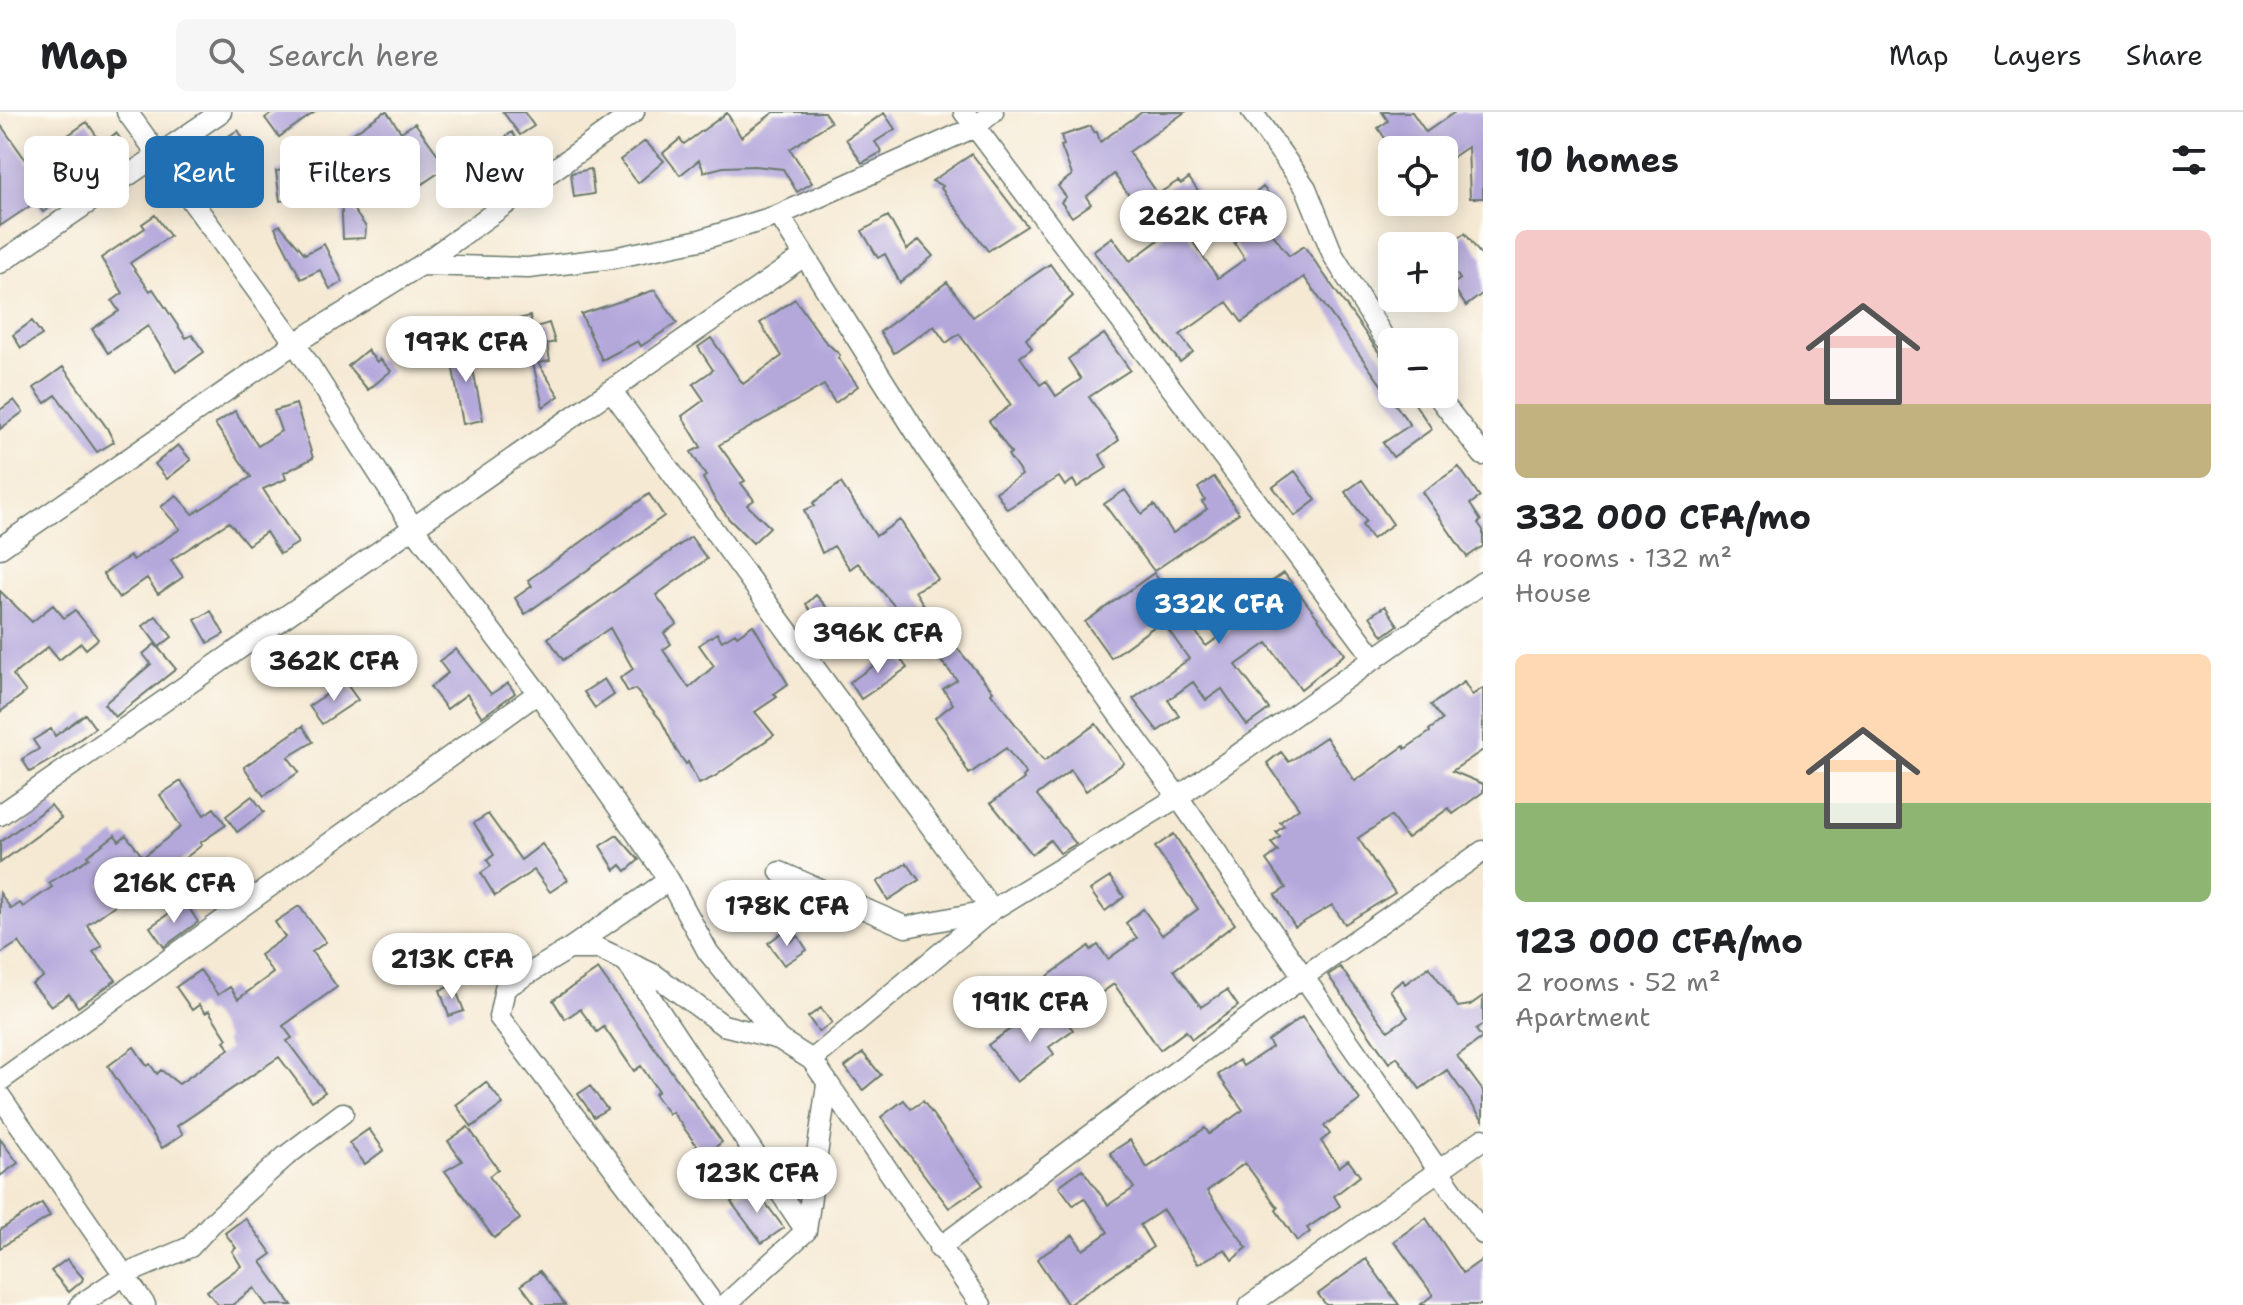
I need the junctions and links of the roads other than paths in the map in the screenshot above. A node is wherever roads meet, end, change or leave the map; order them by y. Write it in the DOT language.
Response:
graph roads {
  1 [pos="127,112"];
  2 [pos="221,112"];
  3 [pos="634,112"];
  4 [pos="993,112"];
  5 [pos="1252,112"];
  6 [pos="969,119"];
  7 [pos="186,136"];
  8 [pos="145,138"];
  9 [pos="145,164"];
  10 [pos="195,208"];
  11 [pos="779,215"];
  12 [pos="804,256"];
  13 [pos="0,263"];
  14 [pos="421,265"];
  15 [pos="1378,328"];
  16 [pos="295,343"];
  17 [pos="611,390"];
  18 [pos="1447,408"];
  19 [pos="1483,455"];
  20 [pos="413,527"];
  21 [pos="0,548"];
  22 [pos="1483,582"];
  23 [pos="1375,659"];
  24 [pos="538,693"];
  25 [pos="1178,797"];
  26 [pos="0,815"];
  27 [pos="1483,851"];
  28 [pos="780,872"];
  29 [pos="669,880"];
  30 [pos="992,910"];
  31 [pos="569,949"];
  32 [pos="626,961"];
  33 [pos="1303,977"];
  34 [pos="779,1039"];
  35 [pos="812,1060"];
  36 [pos="0,1081"];
  37 [pos="827,1085"];
  38 [pos="0,1096"];
  39 [pos="343,1113"];
  40 [pos="1483,1139"];
  41 [pos="1438,1170"];
  42 [pos="806,1231"];
  43 [pos="1483,1234"];
  44 [pos="939,1248"];
  45 [pos="124,1275"];
  46 [pos="80,1305"];
  47 [pos="145,1305"];
  48 [pos="714,1305"];
  49 [pos="725,1305"];
  50 [pos="981,1305"];
  51 [pos="1250,1305"];
  1 -- 8 [label="street"];
  2 -- 7 [label="street"];
  3 -- 14 [label="street"];
  4 -- 6 [label="street"];
  5 -- 15 [label="street"];
  6 -- 11 [label="street"];
  6 -- 23 [label="street"];
  9 -- 13 [label="street"];
  10 -- 16 [label="street"];
  11 -- 12 [label="street"];
  11 -- 14 [label="street"];
  12 -- 17 [label="street"];
  12 -- 25 [label="street"];
  14 -- 16 [label="street"];
  16 -- 20 [label="street"];
  16 -- 21 [label="street"];
  17 -- 20 [label="street"];
  17 -- 30 [label="street"];
  18 -- 19 [label="street"];
  20 -- 24 [label="street"];
  20 -- 26 [label="street"];
  22 -- 23 [label="street"];
  23 -- 25 [label="street"];
  24 -- 29 [label="street"];
  24 -- 36 [label="street"];
  25 -- 30 [label="street"];
  25 -- 33 [label="street"];
  27 -- 33 [label="street"];
  28 -- 30 [label="street"];
  29 -- 31 [label="street"];
  29 -- 34 [label="street"];
  30 -- 35 [label="street"];
  31 -- 32 [label="street"];
  31 -- 48 [label="street"];
  32 -- 34 [label="street"];
  32 -- 42 [label="street"];
  33 -- 41 [label="street"];
  33 -- 44 [label="street"];
  34 -- 35 [label="street"];
  35 -- 37 [label="street"];
  37 -- 42 [label="street"];
  37 -- 44 [label="street"];
  38 -- 45 [label="street"];
  39 -- 45 [label="street"];
  40 -- 41 [label="street"];
  41 -- 43 [label="street"];
  41 -- 51 [label="street"];
  42 -- 49 [label="street"];
  44 -- 50 [label="street"];
  45 -- 46 [label="street"];
  45 -- 47 [label="street"];
}
